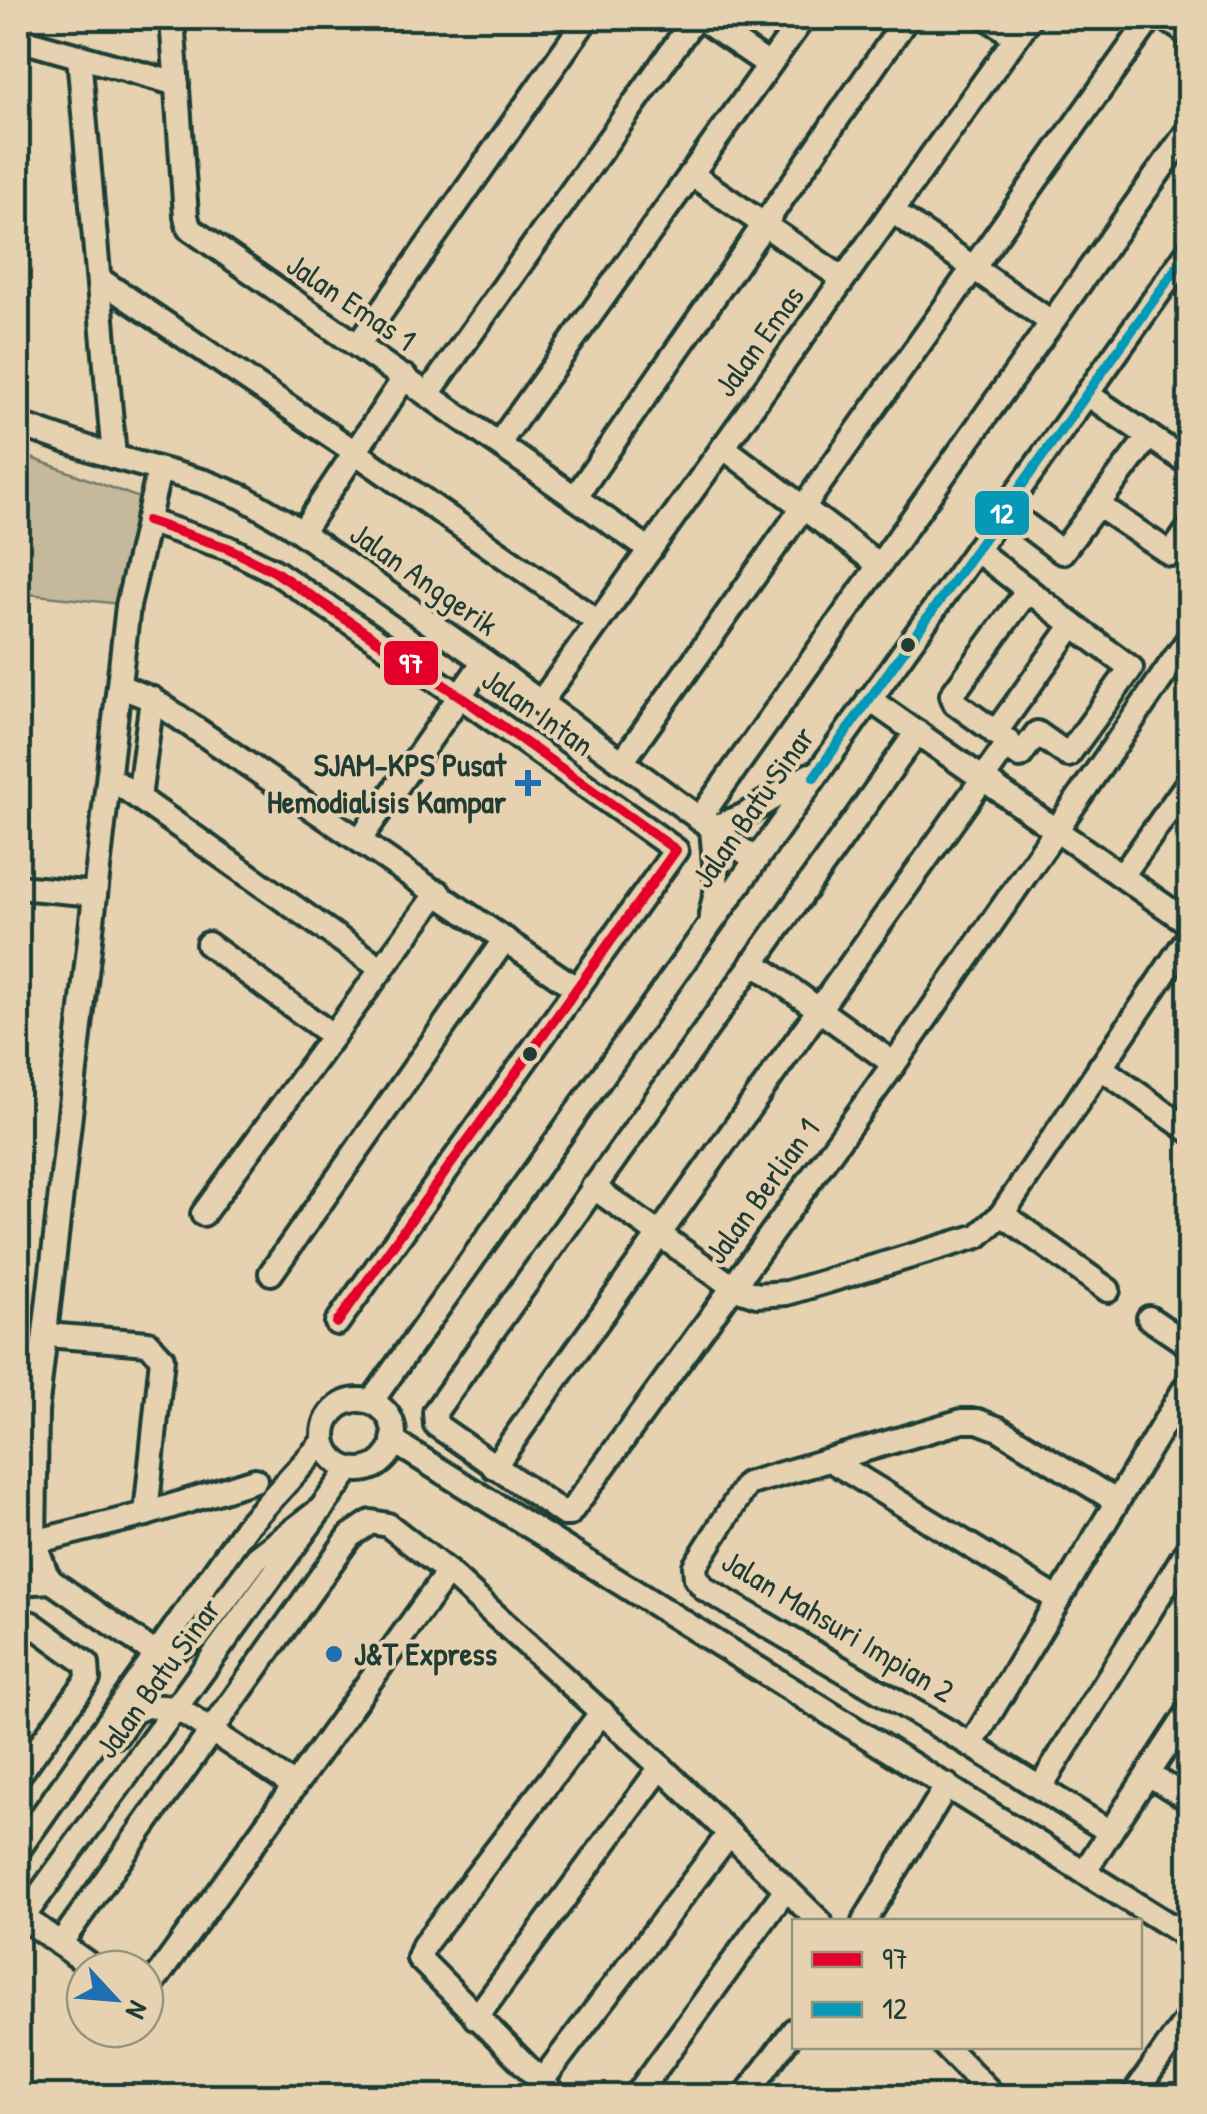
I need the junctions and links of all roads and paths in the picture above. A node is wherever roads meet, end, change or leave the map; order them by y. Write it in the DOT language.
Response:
graph roads {
  1 [pos="172,18"];
  2 [pos="587,18"];
  3 [pos="698,18"];
  4 [pos="803,18"];
  5 [pos="907,18"];
  6 [pos="988,18"];
  7 [pos="1030,18"];
  8 [pos="1151,18"];
  9 [pos="1165,18"];
  10 [pos="1190,35"];
  11 [pos="1016,37"];
  12 [pos="18,40"];
  13 [pos="78,56"];
  14 [pos="769,65"];
  15 [pos="178,84"];
  16 [pos="1190,128"];
  17 [pos="691,174"];
  18 [pos="892,211"];
  19 [pos="764,223"];
  20 [pos="1190,249"];
  21 [pos="973,268"];
  22 [pos="99,280"];
  23 [pos="843,280"];
  24 [pos="1051,322"];
  25 [pos="358,345"];
  26 [pos="404,378"];
  27 [pos="428,394"];
  28 [pos="1087,394"];
  29 [pos="18,424"];
  30 [pos="1149,436"];
  31 [pos="499,443"];
  32 [pos="724,447"];
  33 [pos="355,452"];
  34 [pos="114,458"];
  35 [pos="1190,464"];
  36 [pos="158,470"];
  37 [pos="576,496"];
  38 [pos="1098,505"];
  39 [pos="803,508"];
  40 [pos="1004,509"];
  41 [pos="147,521"];
  42 [pos="302,532"];
  43 [pos="1186,540"];
  44 [pos="650,550"];
  45 [pos="976,550"];
  46 [pos="879,566"];
  47 [pos="1028,590"];
  48 [pos="598,622"];
  49 [pos="1073,625"];
  50 [pos="1190,637"];
  51 [pos="484,661"];
  52 [pos="119,686"];
  53 [pos="460,696"];
  54 [pos="152,699"];
  55 [pos="870,700"];
  56 [pos="541,702"];
  57 [pos="917,732"];
  58 [pos="1001,740"];
  59 [pos="622,762"];
  60 [pos="820,769"];
  61 [pos="109,777"];
  62 [pos="984,779"];
  63 [pos="1190,780"];
  64 [pos="138,798"];
  65 [pos="706,823"];
  66 [pos="1057,832"];
  67 [pos="361,838"];
  68 [pos="756,860"];
  69 [pos="1122,876"];
  70 [pos="18,886"];
  71 [pos="438,892"];
  72 [pos="95,894"];
  73 [pos="1190,924"];
  74 [pos="706,929"];
  75 [pos="1190,935"];
  76 [pos="505,939"];
  77 [pos="208,944"];
  78 [pos="752,962"];
  79 [pos="382,969"];
  80 [pos="577,989"];
  81 [pos="818,1010"];
  82 [pos="332,1036"];
  83 [pos="894,1064"];
  84 [pos="1100,1067"];
  85 [pos="1190,1131"];
  86 [pos="593,1187"];
  87 [pos="203,1214"];
  88 [pos="1002,1214"];
  89 [pos="662,1235"];
  90 [pos="271,1273"];
  91 [pos="733,1287"];
  92 [pos="1108,1290"];
  93 [pos="1149,1318"];
  94 [pos="337,1323"];
  95 [pos="46,1334"];
  96 [pos="1190,1346"];
  97 [pos="1190,1380"];
  98 [pos="370,1402"];
  99 [pos="27,1412"];
  100 [pos="393,1441"];
  101 [pos="324,1442"];
  102 [pos="832,1461"];
  103 [pos="494,1467"];
  104 [pos="350,1469"];
  105 [pos="255,1480"];
  106 [pos="1116,1501"];
  107 [pos="322,1508"];
  108 [pos="146,1514"];
  109 [pos="26,1544"];
  110 [pos="1190,1546"];
  111 [pos="448,1572"];
  112 [pos="51,1582"];
  113 [pos="18,1584"];
  114 [pos="1057,1599"];
  115 [pos="18,1627"];
  116 [pos="156,1654"];
  117 [pos="177,1708"];
  118 [pos="1190,1710"];
  119 [pos="602,1712"];
  120 [pos="212,1729"];
  121 [pos="971,1745"];
  122 [pos="661,1767"];
  123 [pos="1148,1774"];
  124 [pos="18,1776"];
  125 [pos="294,1785"];
  126 [pos="947,1785"];
  127 [pos="1040,1788"];
  128 [pos="1190,1800"];
  129 [pos="1110,1832"];
  130 [pos="730,1834"];
  131 [pos="23,1842"];
  132 [pos="1085,1871"];
  133 [pos="786,1889"];
  134 [pos="817,1919"];
  135 [pos="866,1919"];
  136 [pos="20,1921"];
  137 [pos="1190,1938"];
  138 [pos="60,1944"];
  139 [pos="67,1949"];
  140 [pos="165,1966"];
  141 [pos="1190,2016"];
  142 [pos="476,2018"];
  143 [pos="792,2033"];
  144 [pos="947,2049"];
  145 [pos="549,2089"];
  146 [pos="636,2096"];
  147 [pos="746,2096"];
  148 [pos="994,2096"];
  149 [pos="1133,2096"];
  1 -- 15 [label="street, Jalan Emas 1"];
  2 -- 25 [label="street"];
  3 -- 14 [label="street"];
  3 -- 27 [label="street"];
  4 -- 14 [label="street"];
  5 -- 19 [label="street"];
  6 -- 11 [label="street"];
  7 -- 11 [label="street, Jalan Emas"];
  8 -- 21 [label="street"];
  9 -- 10 [label="street"];
  11 -- 18 [label="street, Jalan Emas"];
  12 -- 13 [label="street"];
  13 -- 15 [label="street"];
  13 -- 22 [label="street"];
  14 -- 17 [label="street"];
  15 -- 25 [label="street, Jalan Emas 1"];
  16 -- 24 [label="street"];
  17 -- 19 [label="street"];
  17 -- 31 [label="street"];
  18 -- 21 [label="street"];
  18 -- 23 [label="street, Jalan Emas"];
  19 -- 23 [label="street"];
  19 -- 37 [label="street"];
  20 -- 28 [label="street, Jalan Batu Sinar"];
  21 -- 24 [label="street"];
  21 -- 39 [label="street"];
  22 -- 33 [label="street"];
  22 -- 34 [label="street"];
  23 -- 32 [label="street, Jalan Emas"];
  24 -- 46 [label="street"];
  25 -- 26 [label="street, Jalan Emas 1"];
  26 -- 27 [label="street, Jalan Emas 1"];
  26 -- 33 [label="street"];
  27 -- 31 [label="street, Jalan Emas 1"];
  28 -- 30 [label="street"];
  28 -- 40 [label="street, Jalan Batu Sinar"];
  29 -- 34 [label="street, Jalan Anggerik"];
  30 -- 35 [label="street"];
  30 -- 38 [label="street"];
  31 -- 37 [label="street, Jalan Emas 1"];
  32 -- 39 [label="street"];
  32 -- 44 [label="street, Jalan Emas"];
  33 -- 42 [label="street"];
  33 -- 48 [label="street"];
  34 -- 36 [label="street, Jalan Anggerik"];
  36 -- 41 [label="street"];
  36 -- 42 [label="street, Jalan Anggerik"];
  37 -- 44 [label="street, Jalan Emas 1"];
  38 -- 40 [label="street"];
  38 -- 43 [label="street"];
  39 -- 46 [label="street"];
  39 -- 59 [label="street"];
  40 -- 45 [label="street, Jalan Batu Sinar"];
  41 -- 52 [label="street"];
  41 -- 53 [label="street, Jalan Intan"];
  42 -- 51 [label="street, Jalan Anggerik"];
  44 -- 48 [label="street, Jalan Emas"];
  45 -- 47 [label="street"];
  45 -- 55 [label="street, Jalan Batu Sinar"];
  46 -- 65 [label="street"];
  47 -- 49 [label="street"];
  47 -- 58 [label="street"];
  48 -- 56 [label="street, Jalan Emas"];
  49 -- 58 [label="street"];
  49 -- 58 [label="street"];
  50 -- 66 [label="street, Jalan Berlian 1"];
  51 -- 53 [label="street"];
  51 -- 56 [label="street, Jalan Anggerik"];
  52 -- 54 [label="street"];
  52 -- 61 [label="street"];
  53 -- 67 [label="street"];
  53 -- 80 [label="street, Jalan Intan"];
  54 -- 64 [label="street"];
  54 -- 67 [label="street"];
  55 -- 57 [label="street"];
  55 -- 60 [label="street, Jalan Batu Sinar"];
  56 -- 59 [label="street, Jalan Anggerik"];
  57 -- 62 [label="street"];
  57 -- 78 [label="street"];
  58 -- 62 [label="street"];
  59 -- 65 [label="street, Jalan Anggerik"];
  60 -- 65 [label="street"];
  60 -- 68 [label="street, Jalan Batu Sinar"];
  61 -- 64 [label="street"];
  61 -- 72 [label="street"];
  62 -- 66 [label="street"];
  62 -- 81 [label="street"];
  63 -- 69 [label="street"];
  64 -- 79 [label="street"];
  65 -- 68 [label="street, Jalan Anggerik"];
  65 -- 74 [label="street"];
  66 -- 69 [label="street"];
  66 -- 83 [label="street, Jalan Berlian 1"];
  67 -- 71 [label="street"];
  68 -- 74 [label="street, Jalan Batu Sinar"];
  69 -- 73 [label="street"];
  70 -- 72 [label="street"];
  71 -- 76 [label="street"];
  71 -- 79 [label="street"];
  72 -- 95 [label="street"];
  74 -- 98 [label="street, Jalan Batu Sinar"];
  75 -- 84 [label="street"];
  76 -- 80 [label="street"];
  76 -- 90 [label="street"];
  77 -- 82 [label="street"];
  78 -- 81 [label="street"];
  78 -- 86 [label="street"];
  79 -- 82 [label="street"];
  80 -- 94 [label="street"];
  81 -- 83 [label="street"];
  81 -- 89 [label="street"];
  82 -- 87 [label="street"];
  83 -- 91 [label="street, Jalan Berlian 1"];
  84 -- 85 [label="street"];
  84 -- 88 [label="street"];
  86 -- 89 [label="street"];
  86 -- 103 [label="street"];
  88 -- 91 [label="street"];
  88 -- 92 [label="street"];
  89 -- 91 [label="street"];
  89 -- 103 [label="street"];
  91 -- 103 [label="street, Jalan Berlian 1"];
  93 -- 96 [label="street"];
  95 -- 99 [label="street"];
  95 -- 108 [label="street"];
  97 -- 106 [label="street"];
  98 -- 100 [label="street"];
  98 -- 101 [label="street"];
  99 -- 109 [label="street"];
  100 -- 104 [label="street"];
  100 -- 126 [label="street"];
  101 -- 104 [label="street"];
  101 -- 116 [label="street, Jalan Batu Sinar"];
  102 -- 106 [label="street, Jalan Mahsuri Impian 2"];
  102 -- 114 [label="street"];
  102 -- 121 [label="street, Jalan Mahsuri Impian 2"];
  104 -- 107 [label="street, Jalan Batu Sinar"];
  105 -- 108 [label="street"];
  106 -- 114 [label="street"];
  107 -- 116 [label="street"];
  107 -- 117 [label="street, Jalan Batu Sinar"];
  108 -- 109 [label="street"];
  109 -- 112 [label="street"];
  110 -- 127 [label="street"];
  111 -- 119 [label="street"];
  111 -- 120 [label="street"];
  111 -- 125 [label="street"];
  112 -- 113 [label="street"];
  112 -- 116 [label="street"];
  114 -- 121 [label="street"];
  115 -- 124 [label="street"];
  116 -- 131 [label="street, Jalan Batu Sinar"];
  117 -- 120 [label="street"];
  117 -- 131 [label="street"];
  117 -- 136 [label="street, Jalan Batu Sinar"];
  118 -- 123 [label="street"];
  119 -- 122 [label="street"];
  119 -- 142 [label="street"];
  120 -- 125 [label="street"];
  120 -- 138 [label="street"];
  121 -- 127 [label="street"];
  122 -- 130 [label="street"];
  122 -- 142 [label="street"];
  123 -- 128 [label="street"];
  123 -- 129 [label="street"];
  125 -- 140 [label="street"];
  126 -- 132 [label="street"];
  126 -- 135 [label="street"];
  127 -- 129 [label="street"];
  129 -- 132 [label="street"];
  130 -- 133 [label="street"];
  130 -- 145 [label="street"];
  132 -- 137 [label="street"];
  133 -- 134 [label="street"];
  133 -- 146 [label="street"];
  136 -- 138 [label="street"];
  138 -- 139 [label="street"];
  141 -- 149 [label="street"];
  142 -- 145 [label="street"];
  143 -- 147 [label="street"];
  144 -- 148 [label="street"];
}
